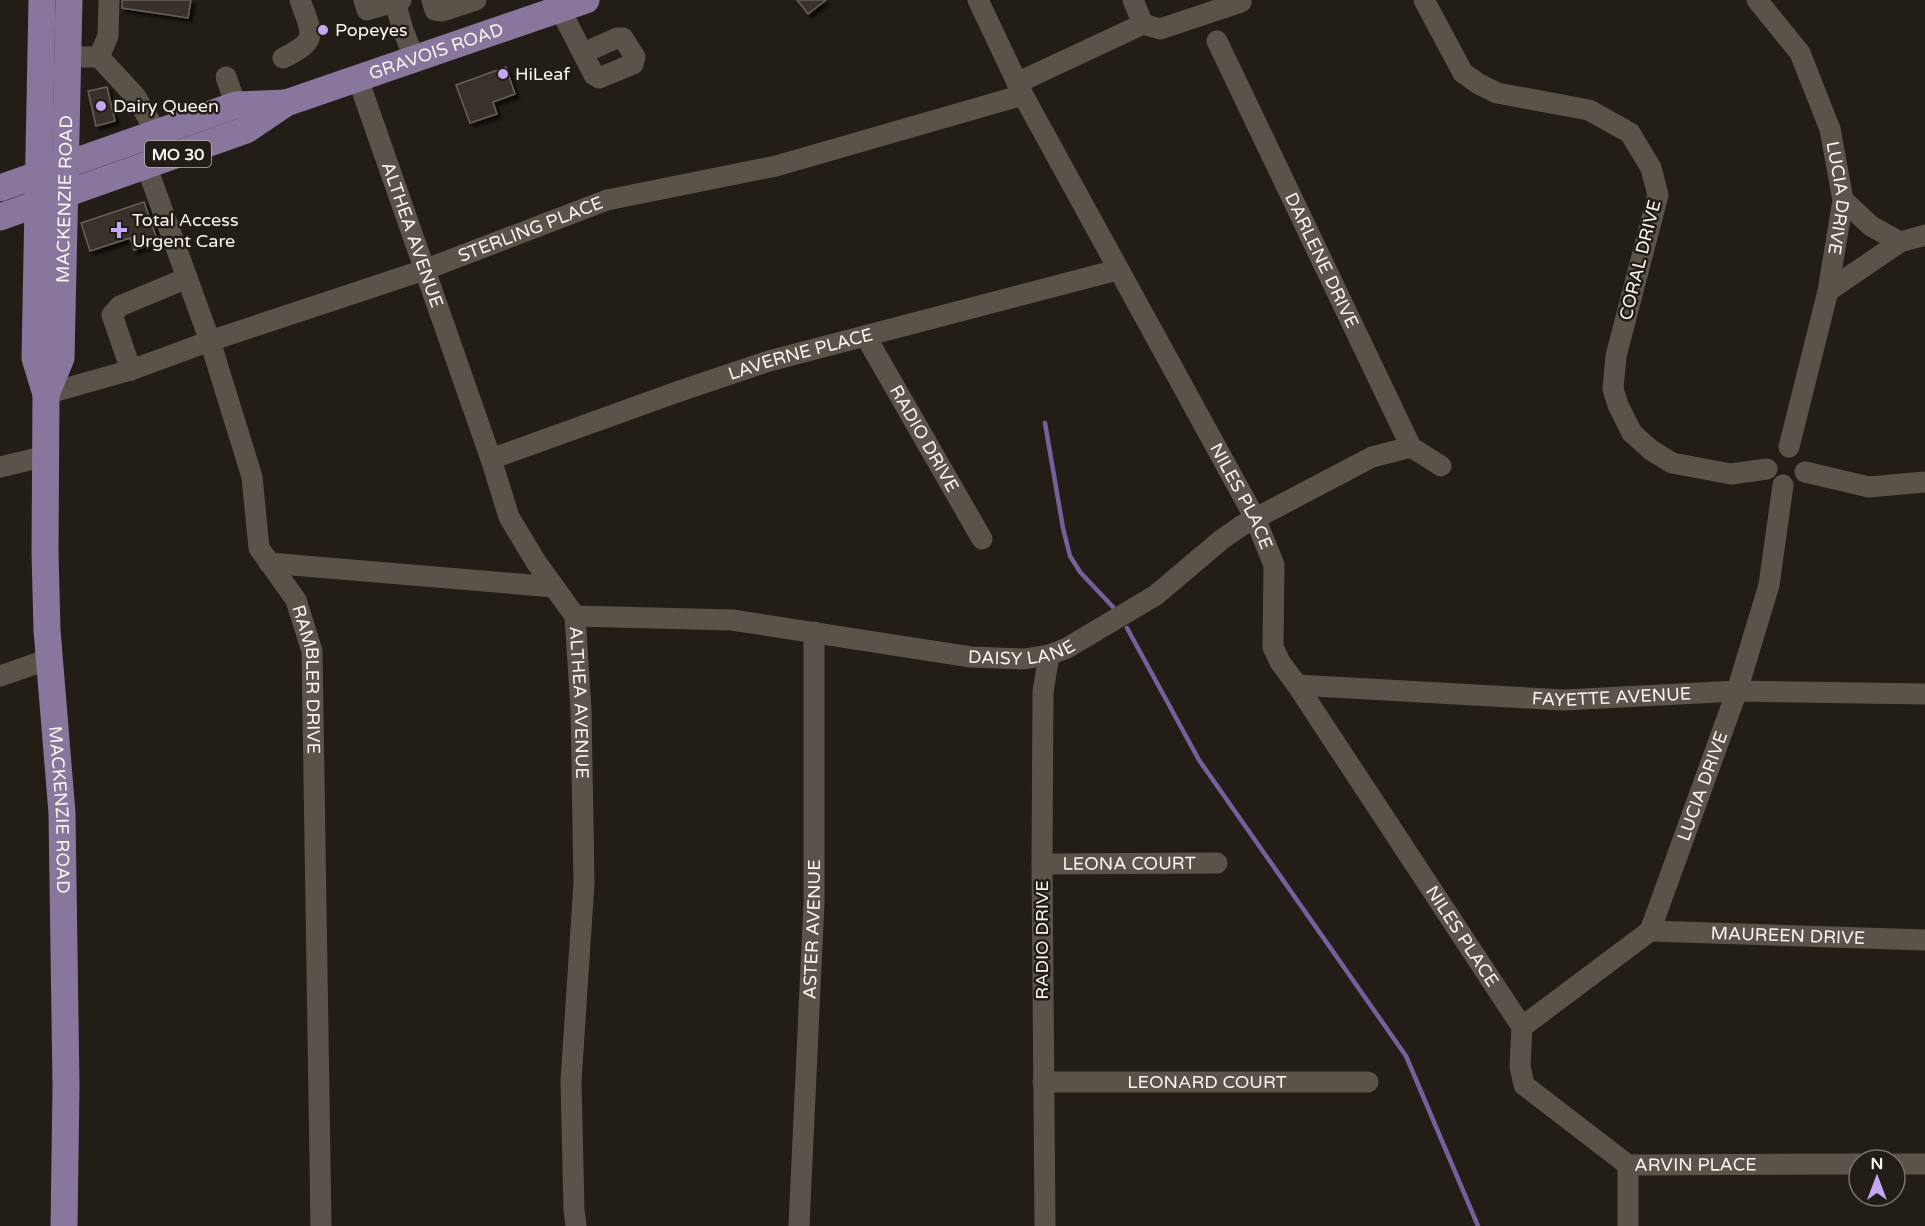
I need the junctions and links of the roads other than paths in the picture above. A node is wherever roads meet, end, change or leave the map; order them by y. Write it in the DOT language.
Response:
graph roads {
  1 [pos="42,0"];
  2 [pos="69,0"];
  3 [pos="109,0"];
  4 [pos="300,0"];
  5 [pos="364,0"];
  6 [pos="432,0"];
  7 [pos="476,0"];
  8 [pos="978,0"];
  9 [pos="1133,0"];
  10 [pos="1424,0"];
  11 [pos="1757,0"];
  12 [pos="397,1"];
  13 [pos="1241,2"];
  14 [pos="574,3"];
  15 [pos="1143,24"];
  16 [pos="1217,41"];
  17 [pos="583,53"];
  18 [pos="68,57"];
  19 [pos="99,57"];
  20 [pos="284,58"];
  21 [pos="414,58"];
  22 [pos="226,77"];
  23 [pos="358,79"];
  24 [pos="1020,89"];
  25 [pos="286,103"];
  26 [pos="236,105"];
  27 [pos="156,132"];
  28 [pos="65,165"];
  29 [pos="146,165"];
  30 [pos="38,175"];
  31 [pos="0,188"];
  32 [pos="65,194"];
  33 [pos="1843,200"];
  34 [pos="38,204"];
  35 [pos="0,217"];
  36 [pos="1925,235"];
  37 [pos="1900,242"];
  38 [pos="424,270"];
  39 [pos="1117,270"];
  40 [pos="187,279"];
  41 [pos="1828,291"];
  42 [pos="866,337"];
  43 [pos="210,341"];
  44 [pos="130,370"];
  45 [pos="46,394"];
  46 [pos="1411,447"];
  47 [pos="1789,447"];
  48 [pos="46,456"];
  49 [pos="491,459"];
  50 [pos="1441,466"];
  51 [pos="0,467"];
  52 [pos="1767,468"];
  53 [pos="1805,472"];
  54 [pos="1925,482"];
  55 [pos="1783,485"];
  56 [pos="1255,518"];
  57 [pos="982,539"];
  58 [pos="269,563"];
  59 [pos="554,587"];
  60 [pos="575,616"];
  61 [pos="814,632"];
  62 [pos="1048,655"];
  63 [pos="49,659"];
  64 [pos="0,676"];
  65 [pos="1297,685"];
  66 [pos="1737,691"];
  67 [pos="1925,694"];
  68 [pos="1217,863"];
  69 [pos="1042,864"];
  70 [pos="1650,931"];
  71 [pos="1925,940"];
  72 [pos="1522,1027"];
  73 [pos="1044,1082"];
  74 [pos="1368,1082"];
  75 [pos="1847,1164"];
  76 [pos="1907,1164"];
  77 [pos="1925,1164"];
  78 [pos="1628,1165"];
  79 [pos="64,1226"];
  80 [pos="321,1226"];
  81 [pos="576,1226"];
  82 [pos="799,1226"];
  83 [pos="1045,1226"];
  84 [pos="1628,1226"];
  1 -- 30 [label="main road, MACKENZIE ROAD"];
  2 -- 18 [label="main road, MACKENZIE ROAD"];
  3 -- 19 [label="street"];
  4 -- 20 [label="street"];
  5 -- 12 [label="street"];
  6 -- 7 [label="street"];
  8 -- 24 [label="street, NILES PLACE"];
  9 -- 15 [label="street"];
  10 -- 52 [label="street, CORAL DRIVE"];
  11 -- 33 [label="street, LUCIA DRIVE"];
  12 -- 21 [label="street"];
  13 -- 15 [label="street"];
  14 -- 17 [label="street"];
  14 -- 21 [label="main road, GRAVOIS ROAD / MO 30"];
  15 -- 24 [label="street, STERLING PLACE"];
  16 -- 46 [label="street, DARLENE DRIVE"];
  18 -- 19 [label="street"];
  18 -- 28 [label="main road, MACKENZIE ROAD"];
  19 -- 27 [label="street"];
  21 -- 23 [label="main road, GRAVOIS ROAD / MO 30"];
  22 -- 26 [label="street"];
  23 -- 25 [label="main road, GRAVOIS ROAD / MO 30"];
  23 -- 38 [label="street, ALTHEA AVENUE"];
  24 -- 38 [label="street, STERLING PLACE"];
  24 -- 39 [label="street, NILES PLACE"];
  25 -- 26 [label="main road, GRAVOIS ROAD / MO 30"];
  25 -- 29 [label="main road, GRAVOIS ROAD / MO 30"];
  26 -- 27 [label="main road, GRAVOIS ROAD / MO 30"];
  27 -- 28 [label="main road, GRAVOIS ROAD / MO 30"];
  28 -- 30 [label="main road, GRAVOIS ROAD / MO 30"];
  28 -- 32 [label="main road, MACKENZIE ROAD"];
  29 -- 32 [label="main road, GRAVOIS ROAD / MO 30"];
  29 -- 40 [label="street, RAMBLER DRIVE"];
  30 -- 31 [label="main road, GRAVOIS ROAD / MO 30"];
  30 -- 34 [label="main road, MACKENZIE ROAD"];
  32 -- 34 [label="main road, GRAVOIS ROAD / MO 30"];
  32 -- 45 [label="main road, MACKENZIE ROAD"];
  33 -- 37 [label="street"];
  33 -- 41 [label="street, LUCIA DRIVE"];
  34 -- 35 [label="main road, GRAVOIS ROAD / MO 30"];
  34 -- 45 [label="main road, MACKENZIE ROAD"];
  36 -- 37 [label="street"];
  37 -- 41 [label="street"];
  38 -- 43 [label="street, STERLING PLACE"];
  38 -- 49 [label="street, ALTHEA AVENUE"];
  39 -- 42 [label="street, LAVERNE PLACE"];
  39 -- 56 [label="street, NILES PLACE"];
  40 -- 43 [label="street, RAMBLER DRIVE"];
  40 -- 44 [label="street"];
  41 -- 47 [label="street, LUCIA DRIVE"];
  42 -- 49 [label="street, LAVERNE PLACE"];
  42 -- 57 [label="street, RADIO DRIVE"];
  43 -- 44 [label="street, STERLING PLACE"];
  43 -- 58 [label="street, RAMBLER DRIVE"];
  44 -- 45 [label="street, STERLING PLACE"];
  45 -- 48 [label="main road, MACKENZIE ROAD"];
  46 -- 50 [label="street"];
  46 -- 56 [label="street, DAISY LANE"];
  47 -- 52 [label="street"];
  47 -- 53 [label="street"];
  48 -- 51 [label="street"];
  48 -- 63 [label="main road, MACKENZIE ROAD"];
  49 -- 59 [label="street, ALTHEA AVENUE"];
  52 -- 55 [label="street"];
  53 -- 54 [label="street"];
  53 -- 55 [label="street"];
  55 -- 66 [label="street, LUCIA DRIVE"];
  56 -- 62 [label="street, DAISY LANE"];
  56 -- 65 [label="street, NILES PLACE"];
  58 -- 59 [label="street"];
  58 -- 80 [label="street, RAMBLER DRIVE"];
  59 -- 60 [label="street, ALTHEA AVENUE"];
  60 -- 61 [label="street, DAISY LANE"];
  60 -- 81 [label="street, ALTHEA AVENUE"];
  61 -- 62 [label="street, DAISY LANE"];
  61 -- 82 [label="street, ASTER AVENUE"];
  62 -- 69 [label="street, RADIO DRIVE"];
  63 -- 64 [label="street"];
  63 -- 79 [label="main road, MACKENZIE ROAD"];
  65 -- 66 [label="street, FAYETTE AVENUE"];
  65 -- 72 [label="street, NILES PLACE"];
  66 -- 67 [label="street, FAYETTE AVENUE"];
  66 -- 70 [label="street, LUCIA DRIVE"];
  68 -- 69 [label="street, LEONA COURT"];
  69 -- 73 [label="street, RADIO DRIVE"];
  70 -- 71 [label="street, MAUREEN DRIVE"];
  70 -- 72 [label="street"];
  72 -- 78 [label="street, ARVIN PLACE"];
  73 -- 74 [label="street, LEONARD COURT"];
  73 -- 83 [label="street, RADIO DRIVE"];
  75 -- 78 [label="street, ARVIN PLACE"];
  76 -- 77 [label="street"];
  78 -- 84 [label="street"];
}
